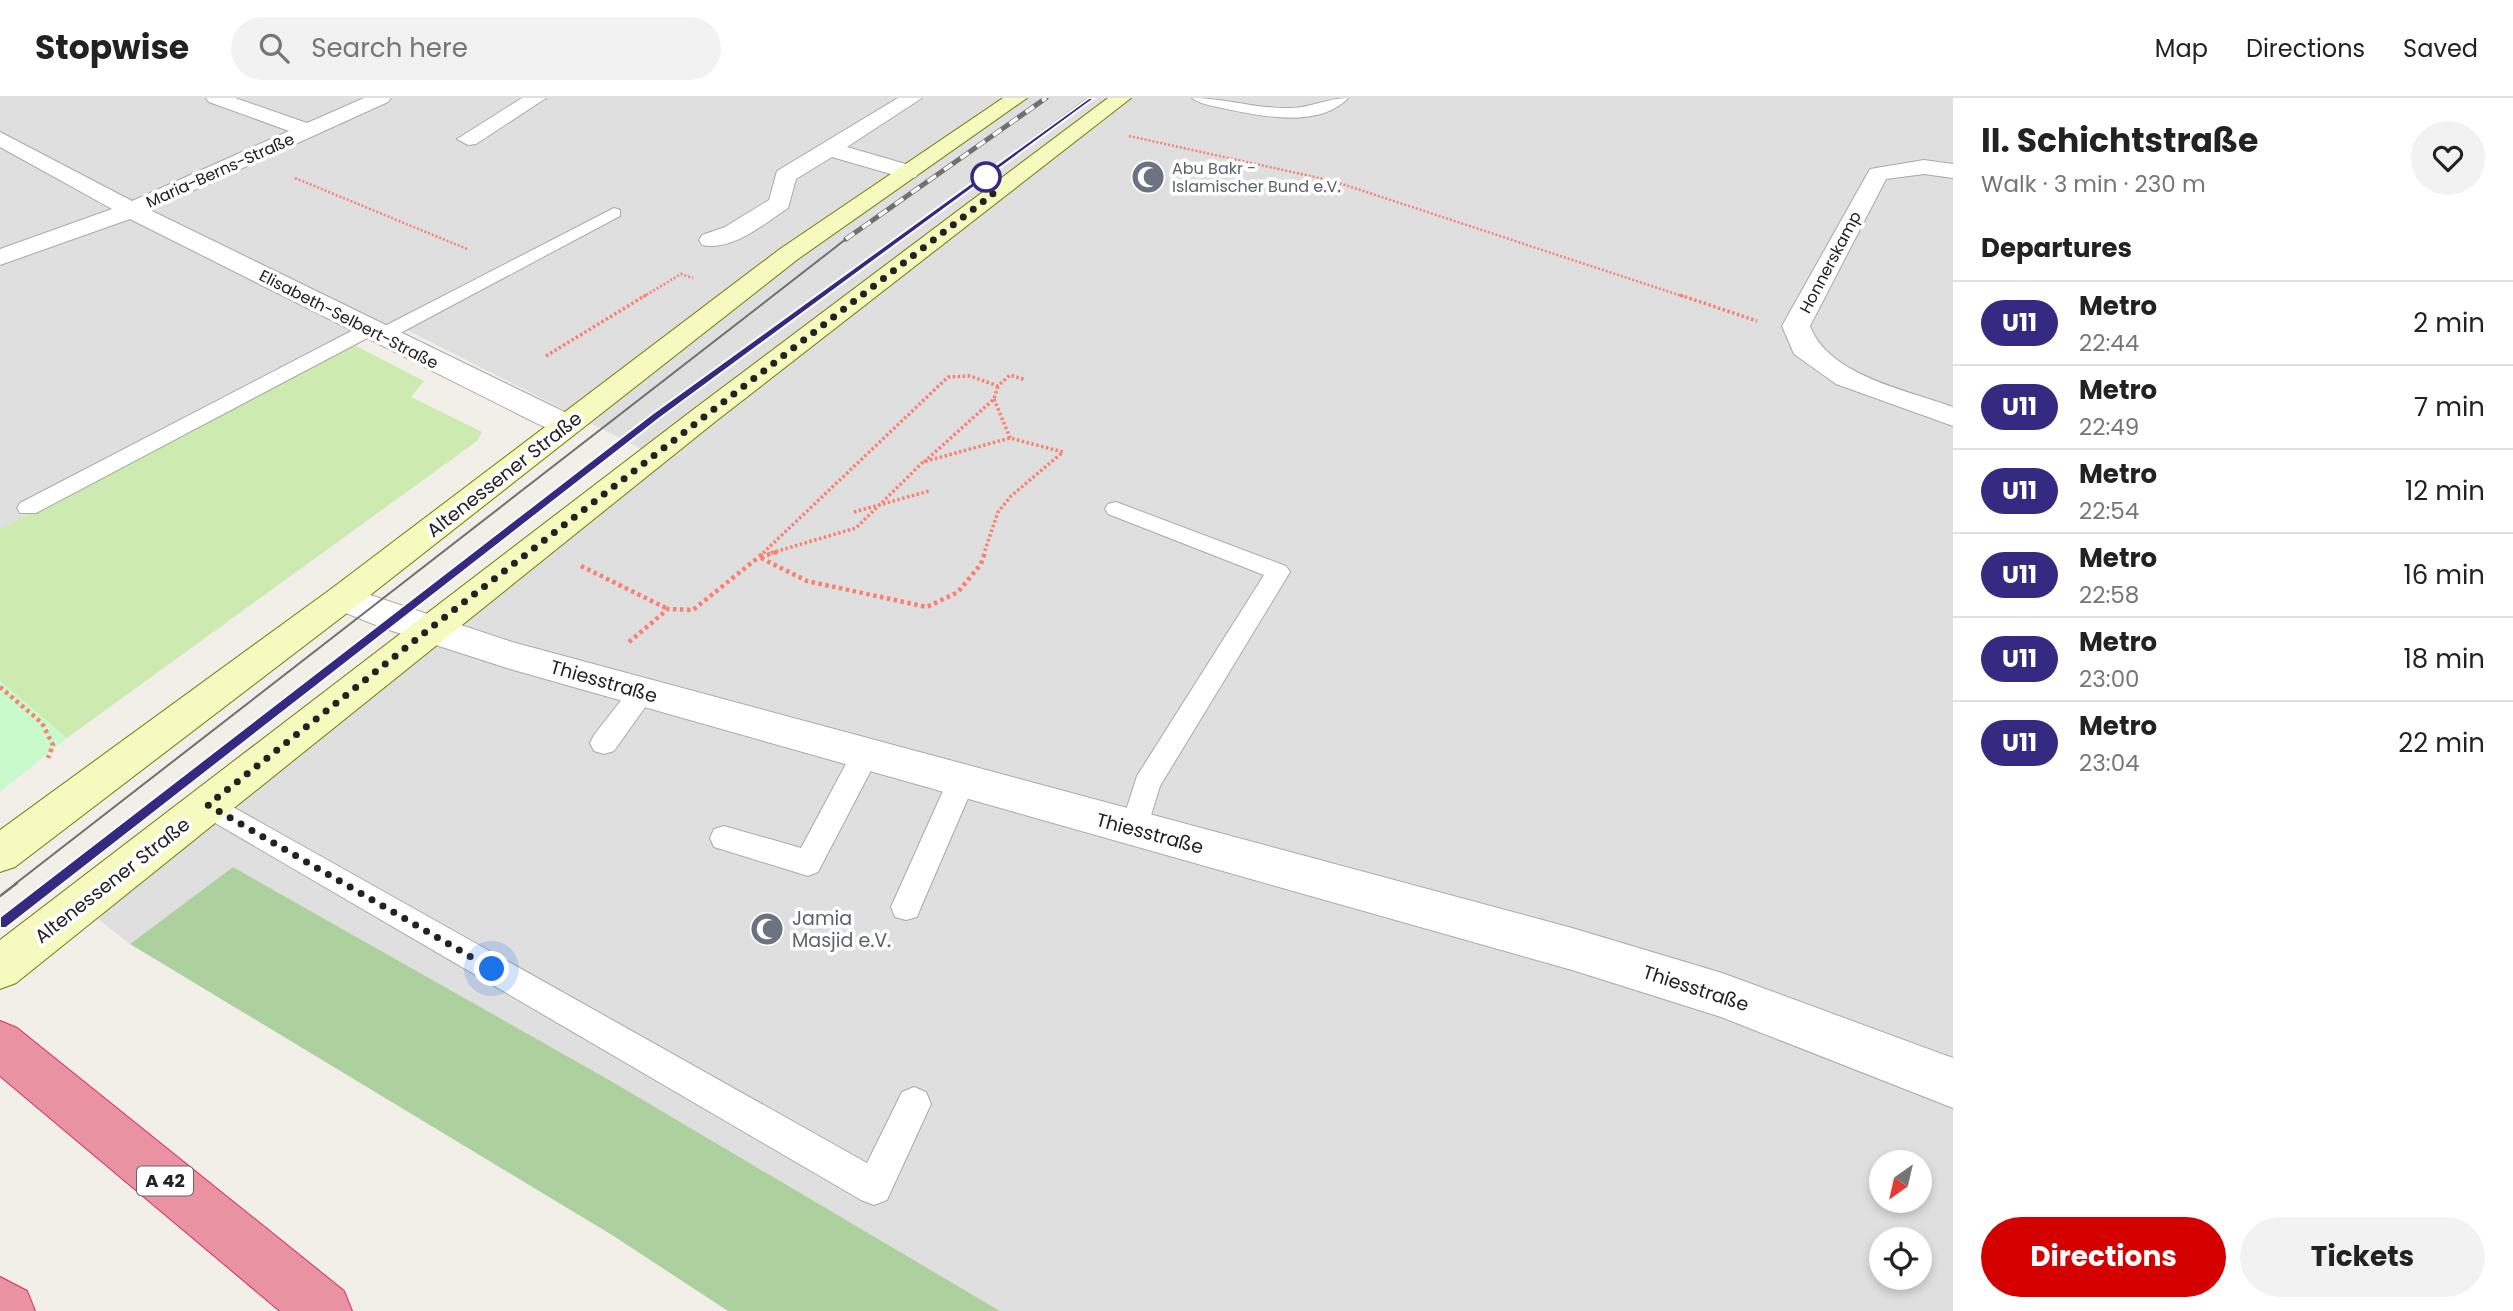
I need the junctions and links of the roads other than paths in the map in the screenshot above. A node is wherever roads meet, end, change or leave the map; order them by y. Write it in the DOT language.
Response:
graph roads {
  1 [pos="216,98"];
  2 [pos="381,98"];
  3 [pos="537,98"];
  4 [pos="912,98"];
  5 [pos="1017,98"];
  6 [pos="1121,98"];
  7 [pos="1199,98"];
  8 [pos="1340,98"];
  9 [pos="308,131"];
  10 [pos="0,138"];
  11 [pos="468,139"];
  12 [pos="829,149"];
  13 [pos="1953,171"];
  14 [pos="908,172"];
  15 [pos="131,210"];
  16 [pos="614,213"];
  17 [pos="711,240"];
  18 [pos="0,257"];
  19 [pos="376,332"];
  20 [pos="1953,417"];
  21 [pos="568,425"];
  22 [pos="28,508"];
  23 [pos="1116,509"];
  24 [pos="343,598"];
  25 [pos="428,630"];
  26 [pos="642,692"];
  27 [pos="604,743"];
  28 [pos="865,755"];
  29 [pos="961,782"];
  30 [pos="208,805"];
  31 [pos="1134,829"];
  32 [pos="724,838"];
  33 [pos="0,854"];
  34 [pos="906,906"];
  35 [pos="0,968"];
  36 [pos="3,1048"];
  37 [pos="1953,1083"];
  38 [pos="914,1104"];
  39 [pos="0,1305"];
  40 [pos="7,1311"];
  41 [pos="324,1311"];
  1 -- 9 [label="street, Maria-Berns-Straße"];
  2 -- 9 [label="street, Maria-Berns-Straße"];
  3 -- 11 [label="street"];
  4 -- 12 [label="street"];
  5 -- 14 [label="main road, Altenessener Straße"];
  6 -- 25 [label="main road, Altenessener Straße"];
  7 -- 8 [label="lane"];
  9 -- 15 [label="street, Maria-Berns-Straße"];
  10 -- 15 [label="street, Elisabeth-Selbert-Straße"];
  12 -- 14 [label="street"];
  12 -- 17 [label="street"];
  13 -- 20 [label="street, Honnerskamp"];
  14 -- 21 [label="main road, Altenessener Straße"];
  15 -- 18 [label="street"];
  15 -- 19 [label="street, Elisabeth-Selbert-Straße"];
  16 -- 19 [label="lane"];
  19 -- 21 [label="street, Elisabeth-Selbert-Straße"];
  19 -- 22 [label="lane"];
  21 -- 24 [label="main road, Altenessener Straße"];
  23 -- 31 [label="lane"];
  24 -- 25 [label="street, Thiesstraße"];
  24 -- 33 [label="main road, Altenessener Straße"];
  25 -- 26 [label="street, Thiesstraße"];
  25 -- 30 [label="main road, Altenessener Straße"];
  26 -- 27 [label="lane"];
  26 -- 28 [label="street, Thiesstraße"];
  28 -- 29 [label="street, Thiesstraße"];
  28 -- 32 [label="lane"];
  29 -- 31 [label="street, Thiesstraße"];
  29 -- 34 [label="lane"];
  30 -- 35 [label="main road, Altenessener Straße"];
  30 -- 38 [label="lane"];
  31 -- 37 [label="street, Thiesstraße"];
  36 -- 41 [label="highway, A 42"];
  39 -- 40 [label="highway"];
}
